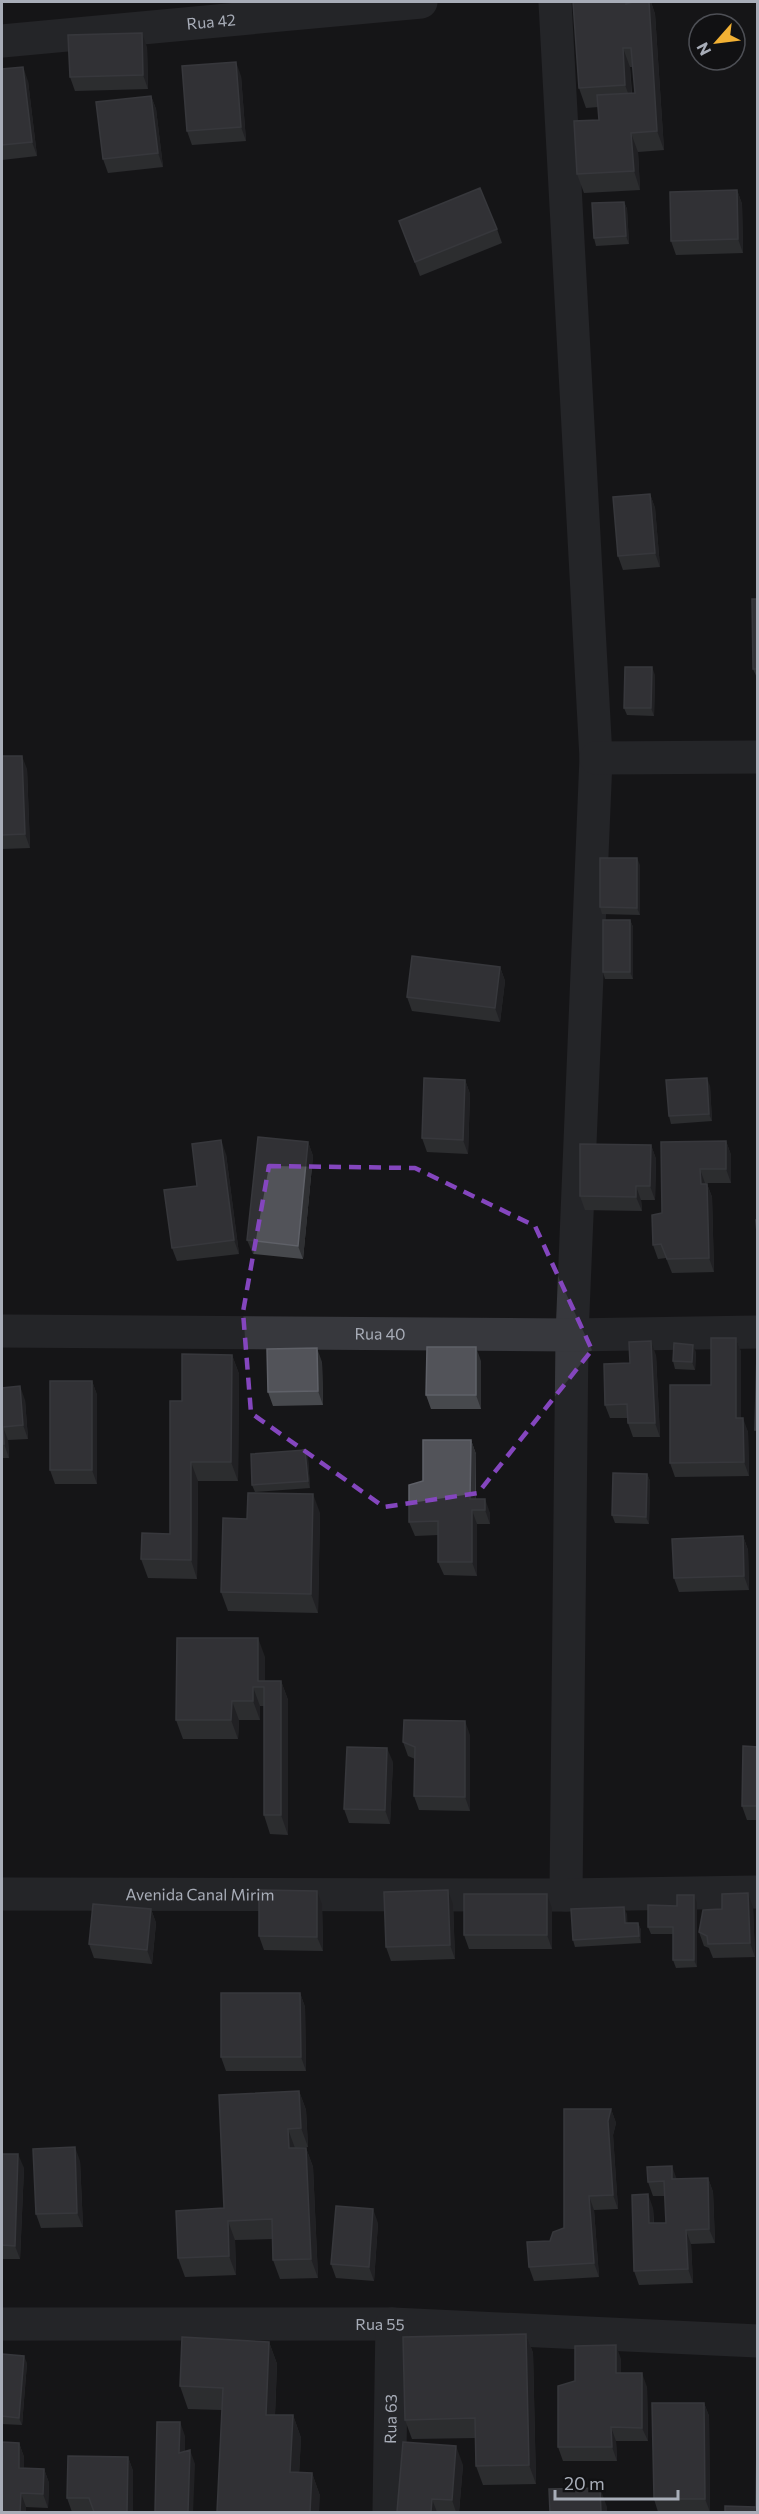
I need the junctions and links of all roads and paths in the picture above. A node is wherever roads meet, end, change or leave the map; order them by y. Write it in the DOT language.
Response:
graph roads {
  1 [pos="421,2"];
  2 [pos="555,2"];
  3 [pos="2,41"];
  4 [pos="758,756"];
  5 [pos="596,758"];
  6 [pos="2,1331"];
  7 [pos="758,1332"];
  8 [pos="572,1335"];
  9 [pos="758,1892"];
  10 [pos="2,1894"];
  11 [pos="566,1895"];
  12 [pos="2,2324"];
  13 [pos="392,2324"];
  14 [pos="758,2341"];
  15 [pos="389,2512"];
  1 -- 3 [label="street, Rua 42"];
  2 -- 5 [label="street"];
  4 -- 5 [label="street"];
  5 -- 8 [label="street"];
  6 -- 8 [label="street, Rua 40"];
  7 -- 8 [label="street, Rua 40"];
  8 -- 11 [label="street"];
  9 -- 11 [label="street, Avenida Canal Mirim"];
  10 -- 11 [label="street, Avenida Canal Mirim"];
  12 -- 13 [label="street, Rua 55"];
  13 -- 14 [label="street, Rua 55"];
  13 -- 15 [label="street, Rua 63"];
}
